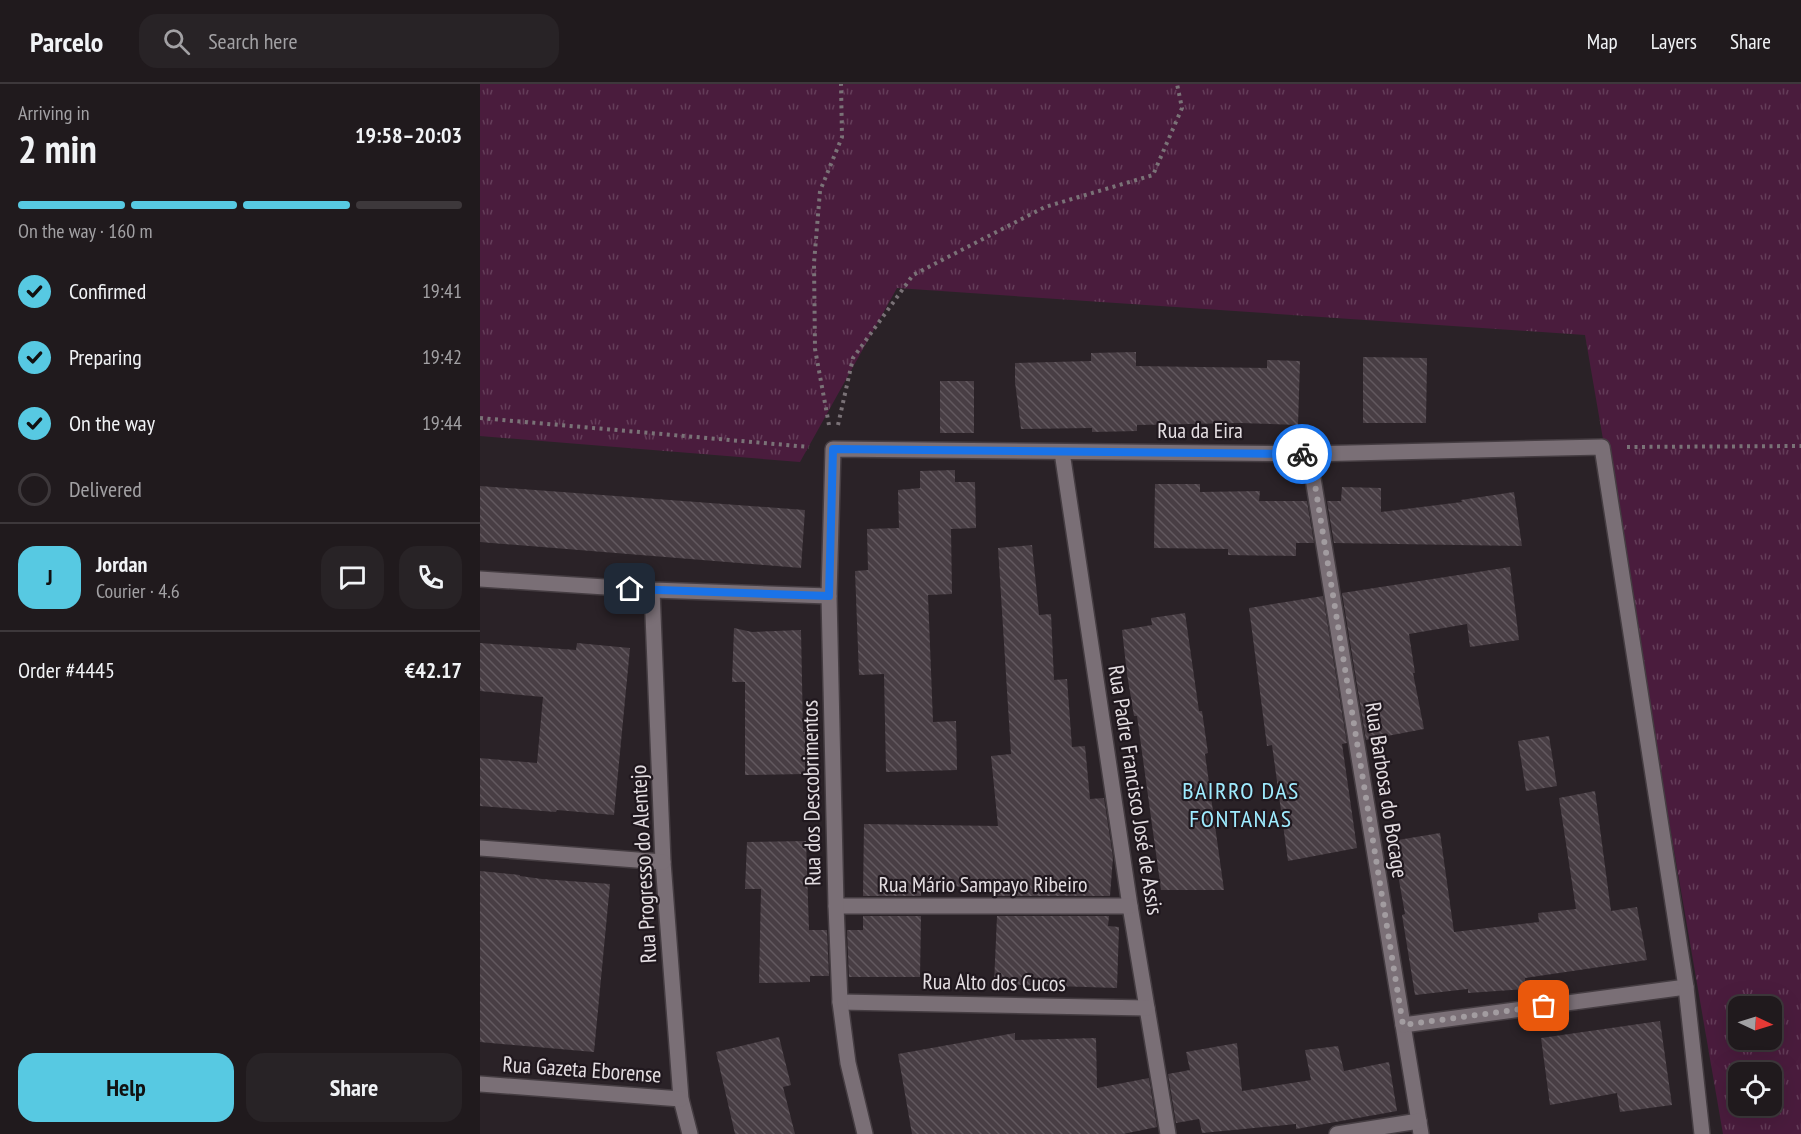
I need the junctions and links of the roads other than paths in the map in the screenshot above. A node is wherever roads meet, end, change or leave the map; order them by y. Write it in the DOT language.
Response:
graph roads {
  1 [pos="833,449"];
  2 [pos="1062,452"];
  3 [pos="1310,454"];
  4 [pos="480,579"];
  5 [pos="652,590"];
  6 [pos="829,596"];
  7 [pos="480,848"];
  8 [pos="663,862"];
  9 [pos="836,906"];
  10 [pos="1130,906"];
  11 [pos="1686,987"];
  12 [pos="840,1002"];
  13 [pos="1147,1008"];
  14 [pos="1403,1025"];
  15 [pos="480,1084"];
  16 [pos="681,1099"];
  17 [pos="1420,1128"];
  18 [pos="690,1134"];
  19 [pos="865,1134"];
  20 [pos="1168,1134"];
  21 [pos="1337,1134"];
  22 [pos="1702,1134"];
  1 -- 2 [label="street, Rua da Eira"];
  1 -- 6 [label="street, Rua dos Descobrimentos"];
  2 -- 3 [label="street, Rua da Eira"];
  2 -- 10 [label="street, Rua Padre Francisco José de Assis"];
  3 -- 11 [label="street, Rua da Eira"];
  3 -- 14 [label="street, Rua Barbosa do Bocage"];
  4 -- 5 [label="street"];
  5 -- 6 [label="street"];
  5 -- 8 [label="street, Rua Progresso do Alentejo"];
  6 -- 9 [label="street, Rua dos Descobrimentos"];
  7 -- 8 [label="street"];
  8 -- 16 [label="street, Rua Progresso do Alentejo"];
  9 -- 10 [label="street, Rua Mário Sampayo Ribeiro"];
  9 -- 12 [label="street, Rua dos Descobrimentos"];
  10 -- 13 [label="street, Rua Padre Francisco José de Assis"];
  11 -- 14 [label="street"];
  11 -- 22 [label="street"];
  12 -- 13 [label="street, Rua Alto dos Cucos"];
  12 -- 19 [label="street, Rua dos Descobrimentos"];
  13 -- 20 [label="street, Rua Padre Francisco José de Assis"];
  14 -- 17 [label="street, Rua Barbosa do Bocage"];
  15 -- 16 [label="street, Rua Gazeta Eborense"];
  16 -- 18 [label="street, Rua Progresso do Alentejo"];
  17 -- 21 [label="street"];
}
